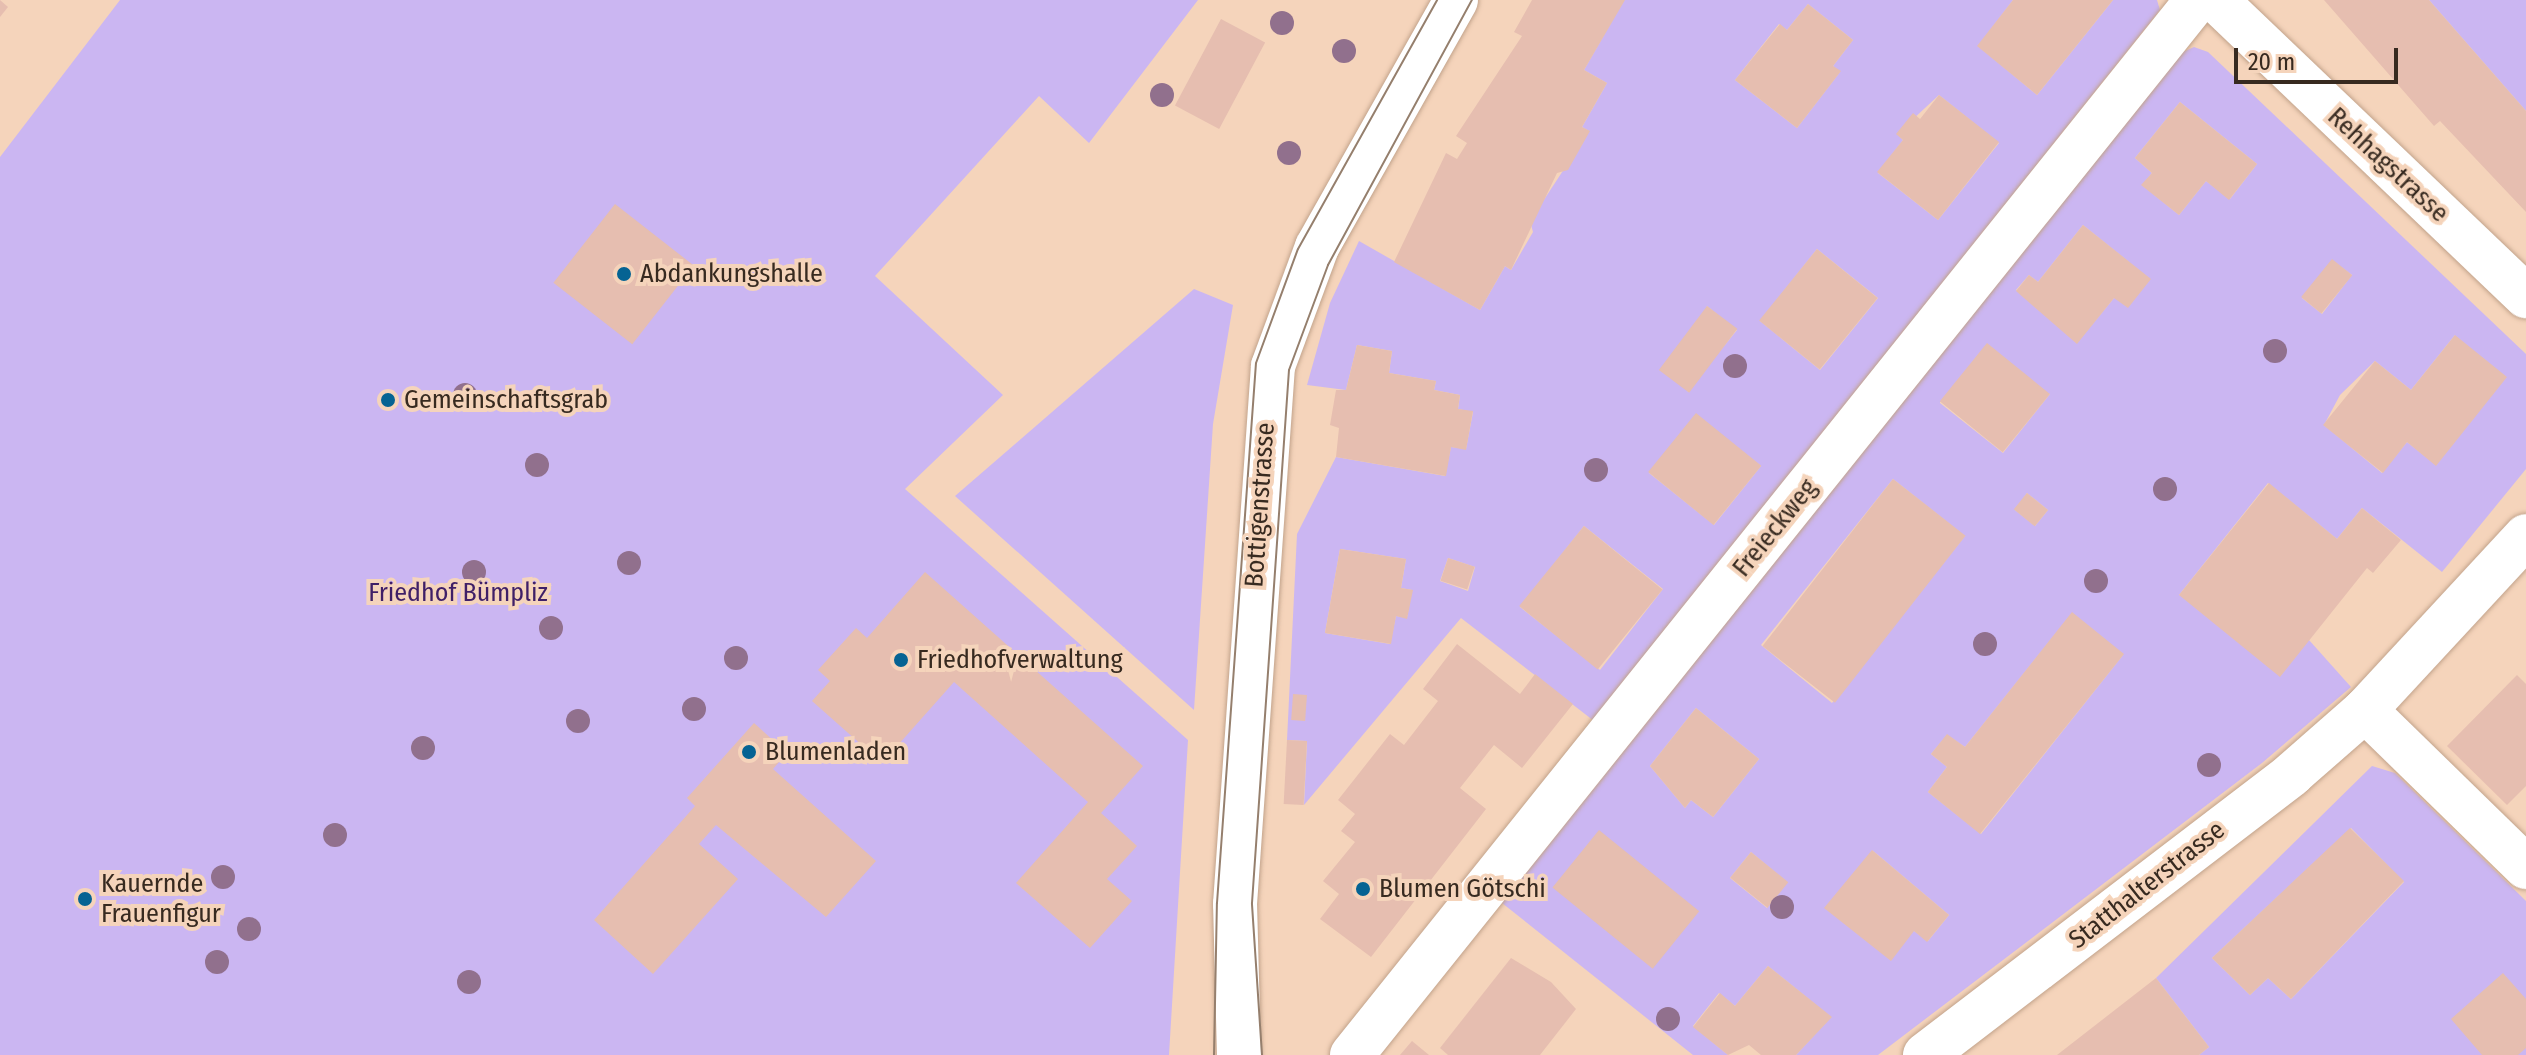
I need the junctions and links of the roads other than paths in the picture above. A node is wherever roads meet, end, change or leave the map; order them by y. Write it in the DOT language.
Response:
graph roads {
  1 [pos="1456,0"];
  2 [pos="2197,0"];
  3 [pos="2216,0"];
  4 [pos="2526,296"];
  5 [pos="2526,536"];
  6 [pos="2365,710"];
  7 [pos="2526,867"];
  8 [pos="1239,1055"];
  9 [pos="1352,1055"];
  10 [pos="1925,1055"];
  1 -- 8 [label="street, Bottigenstrasse"];
  2 -- 9 [label="street, Freieckweg"];
  3 -- 4 [label="street, Rehhagstrasse"];
  5 -- 6 [label="street, Statthalterstrasse"];
  6 -- 7 [label="street"];
  6 -- 10 [label="street, Statthalterstrasse"];
}
